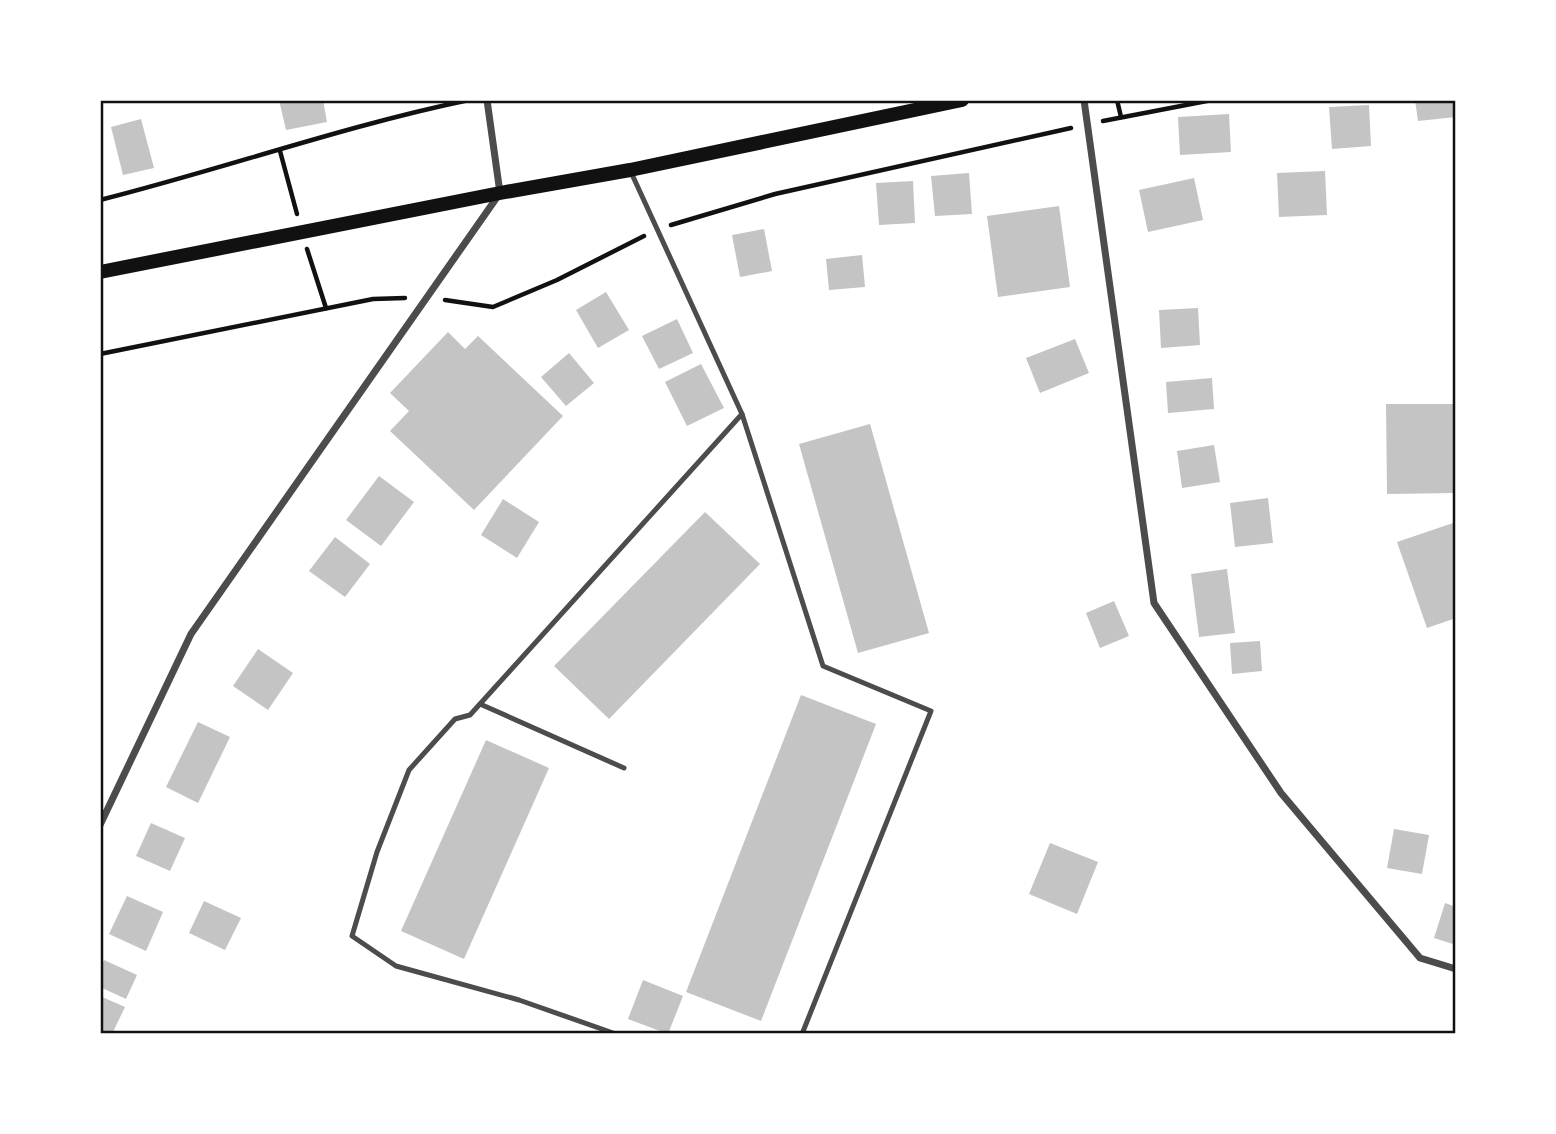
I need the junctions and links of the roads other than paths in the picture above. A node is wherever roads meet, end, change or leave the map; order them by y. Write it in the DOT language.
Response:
graph roads {
  1 [pos="487,100"];
  2 [pos="962,100"];
  3 [pos="1084,100"];
  4 [pos="630,170"];
  5 [pos="500,193"];
  6 [pos="100,272"];
  7 [pos="742,414"];
  8 [pos="480,704"];
  9 [pos="624,768"];
  10 [pos="100,825"];
  11 [pos="1456,969"];
  12 [pos="616,1034"];
  13 [pos="802,1034"];
  1 -- 5 [label="street"];
  2 -- 4 [label="main road"];
  3 -- 11 [label="street"];
  4 -- 5 [label="main road"];
  4 -- 7 [label="lane"];
  5 -- 6 [label="main road"];
  5 -- 10 [label="street"];
  7 -- 8 [label="lane"];
  7 -- 13 [label="lane"];
  8 -- 9 [label="lane"];
  8 -- 12 [label="lane"];
}
